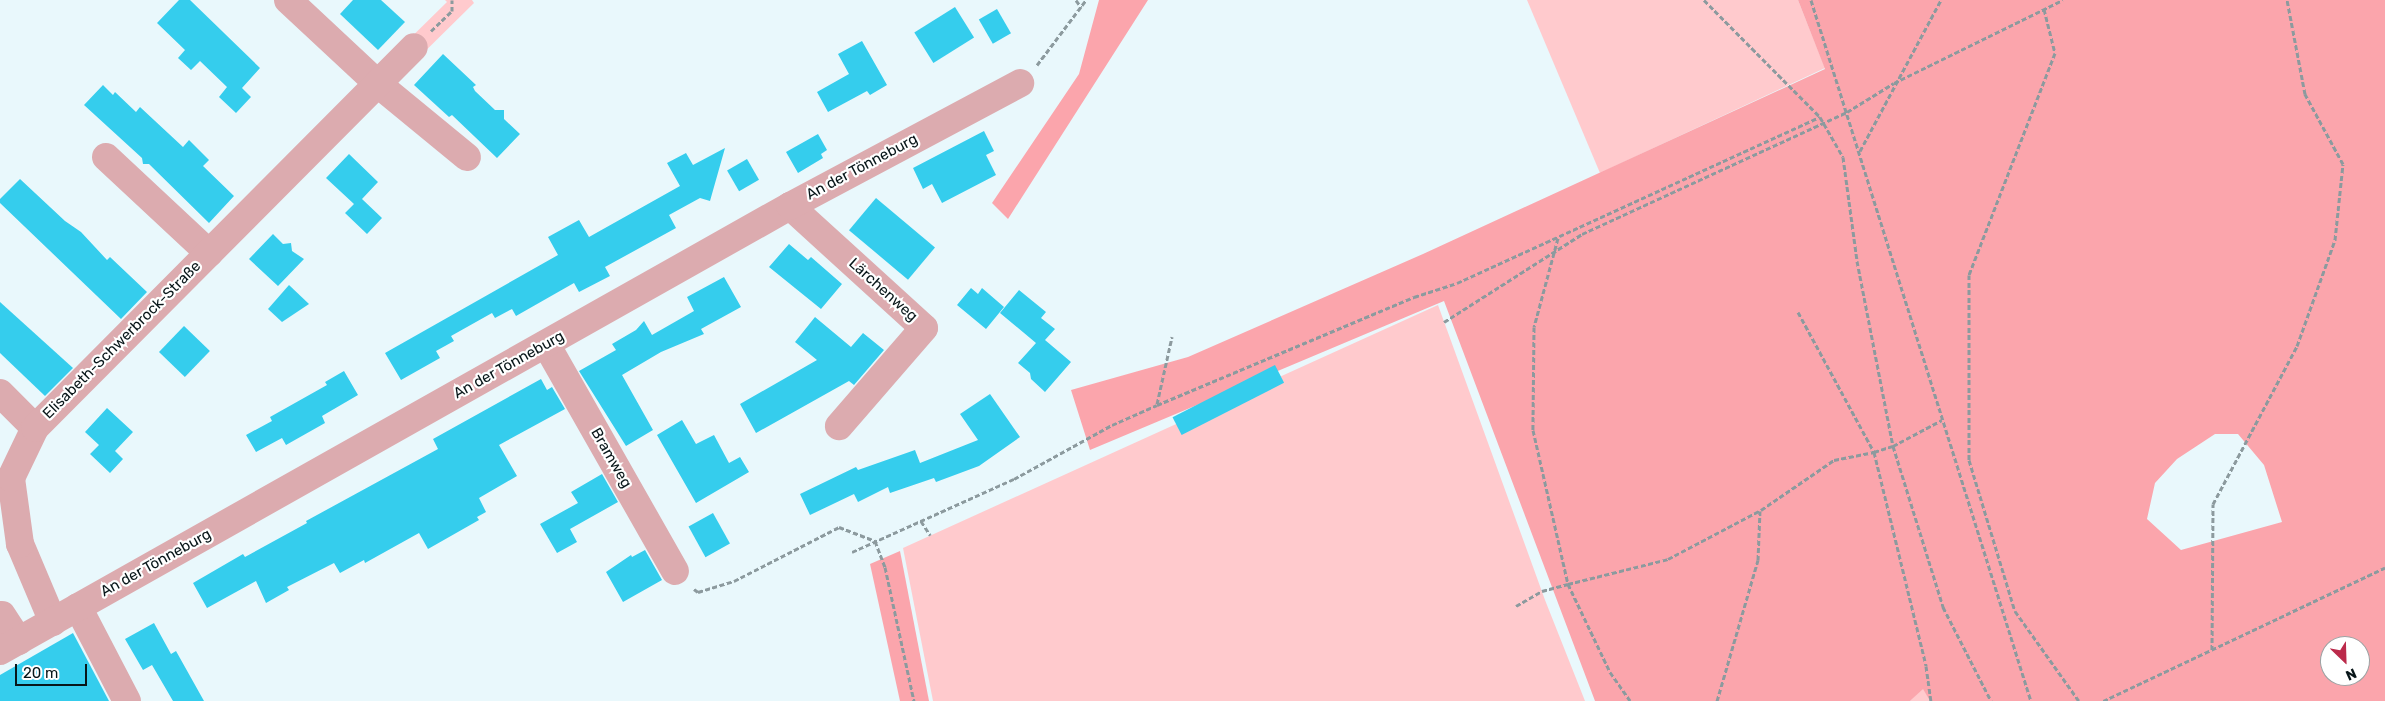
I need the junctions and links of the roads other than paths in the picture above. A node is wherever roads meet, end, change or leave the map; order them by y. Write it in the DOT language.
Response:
graph roads {
  1 [pos="288,0"];
  2 [pos="414,47"];
  3 [pos="1020,83"];
  4 [pos="378,84"];
  5 [pos="106,157"];
  6 [pos="467,157"];
  7 [pos="790,206"];
  8 [pos="209,253"];
  9 [pos="546,344"];
  10 [pos="0,393"];
  11 [pos="839,426"];
  12 [pos="36,428"];
  13 [pos="675,571"];
  14 [pos="78,607"];
  15 [pos="2,615"];
  16 [pos="53,622"];
  17 [pos="10,646"];
  18 [pos="127,701"];
  1 -- 4 [label="street"];
  2 -- 4 [label="street, Elisabeth-Schwerbrock-Straße"];
  3 -- 7 [label="street, An der Tönneburg"];
  4 -- 6 [label="street"];
  4 -- 8 [label="street, Elisabeth-Schwerbrock-Straße"];
  5 -- 8 [label="street, Elisabeth-Schwerbrock-Straße"];
  7 -- 9 [label="street, An der Tönneburg"];
  7 -- 11 [label="street, Lärchenweg"];
  8 -- 12 [label="street, Elisabeth-Schwerbrock-Straße"];
  9 -- 13 [label="street, Bramweg"];
  9 -- 14 [label="street, An der Tönneburg"];
  10 -- 12 [label="street, Elisabeth-Schwerbrock-Straße"];
  12 -- 16 [label="street, Elisabeth-Schwerbrock-Straße"];
  14 -- 16 [label="street, An der Tönneburg"];
  14 -- 18 [label="street"];
  15 -- 17 [label="street"];
  16 -- 17 [label="street, An der Tönneburg"];
}
